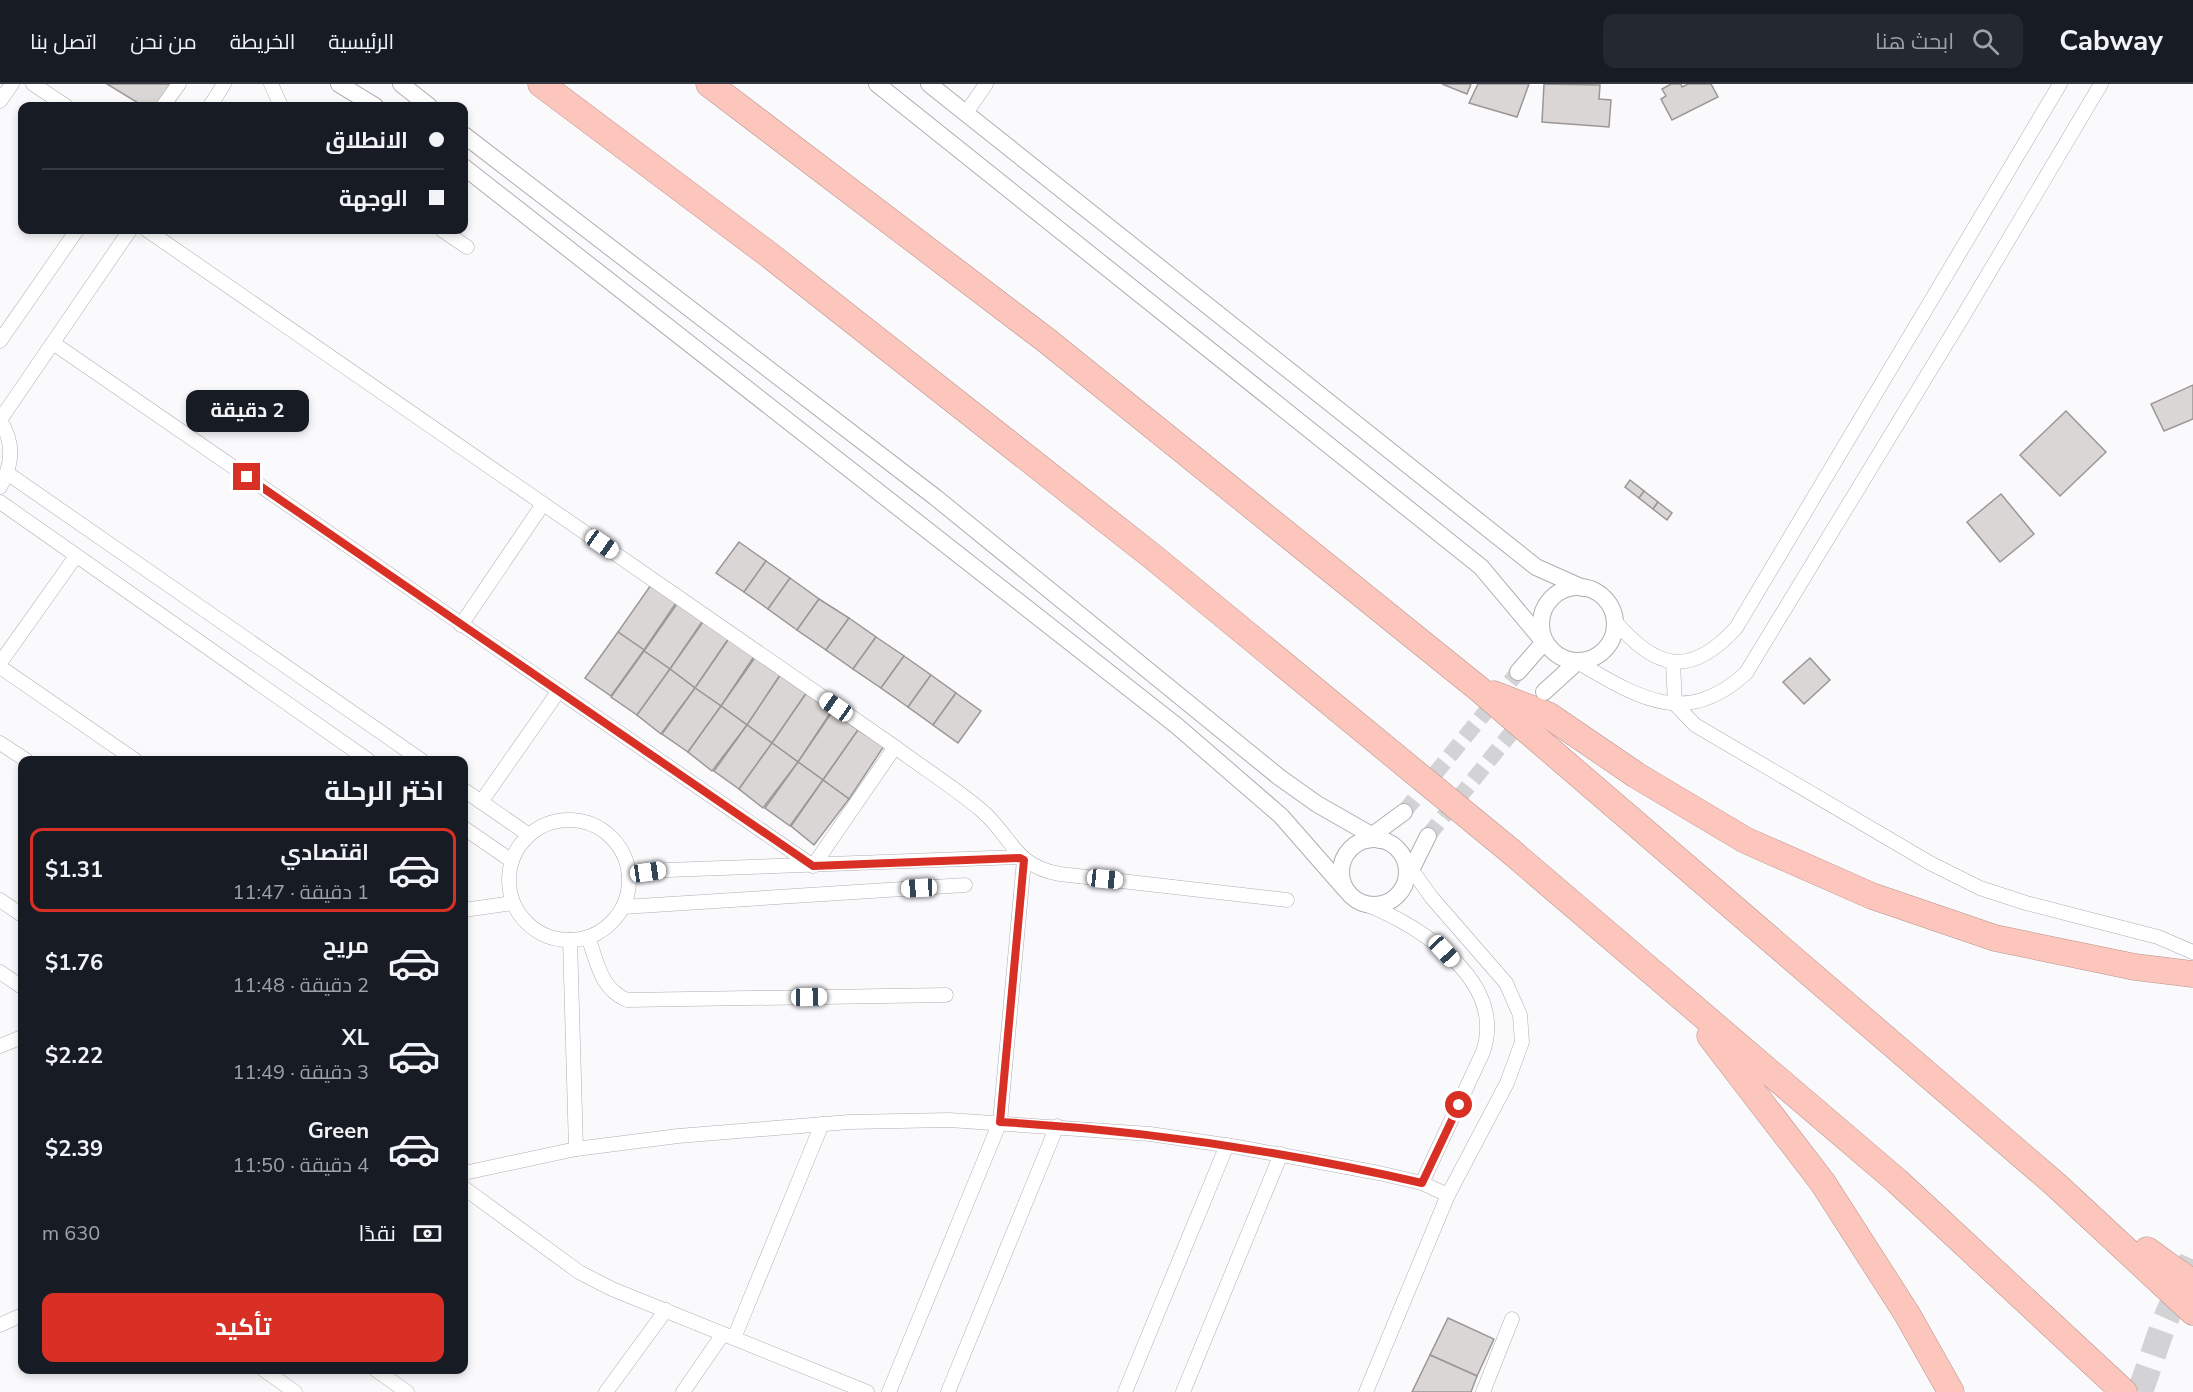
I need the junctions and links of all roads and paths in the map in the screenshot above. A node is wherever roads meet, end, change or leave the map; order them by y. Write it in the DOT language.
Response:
graph roads {
  1 [pos="12,84"];
  2 [pos="33,84"];
  3 [pos="179,84"];
  4 [pos="224,84"];
  5 [pos="271,84"];
  6 [pos="339,84"];
  7 [pos="401,84"];
  8 [pos="541,84"];
  9 [pos="709,84"];
  10 [pos="877,84"];
  11 [pos="929,84"];
  12 [pos="986,84"];
  13 [pos="2061,84"];
  14 [pos="2101,84"];
  15 [pos="0,101"];
  16 [pos="60,102"];
  17 [pos="166,102"];
  18 [pos="213,102"];
  19 [pos="279,102"];
  20 [pos="368,102"];
  21 [pos="424,102"];
  22 [pos="966,113"];
  23 [pos="468,138"];
  24 [pos="468,170"];
  25 [pos="74,234"];
  26 [pos="127,234"];
  27 [pos="153,234"];
  28 [pos="448,234"];
  29 [pos="467,247"];
  30 [pos="0,341"];
  31 [pos="53,343"];
  32 [pos="0,420"];
  33 [pos="7,473"];
  34 [pos="0,488"];
  35 [pos="0,502"];
  36 [pos="543,504"];
  37 [pos="76,556"];
  38 [pos="1583,588"];
  39 [pos="1614,620"];
  40 [pos="461,625"];
  41 [pos="1544,642"];
  42 [pos="1577,662"];
  43 [pos="1673,663"];
  44 [pos="0,665"];
  45 [pos="1518,672"];
  46 [pos="1479,689"];
  47 [pos="558,692"];
  48 [pos="1544,692"];
  49 [pos="1675,704"];
  50 [pos="0,743"];
  51 [pos="895,747"];
  52 [pos="20,756"];
  53 [pos="129,756"];
  54 [pos="362,756"];
  55 [pos="415,756"];
  56 [pos="468,793"];
  57 [pos="481,802"];
  58 [pos="1404,812"];
  59 [pos="468,831"];
  60 [pos="529,835"];
  61 [pos="1428,836"];
  62 [pos="1372,839"];
  63 [pos="1022,859"];
  64 [pos="512,861"];
  65 [pos="813,866"];
  66 [pos="1407,869"];
  67 [pos="629,874"];
  68 [pos="965,885"];
  69 [pos="1345,889"];
  70 [pos="0,900"];
  71 [pos="1287,900"];
  72 [pos="513,903"];
  73 [pos="1363,903"];
  74 [pos="623,907"];
  75 [pos="468,909"];
  76 [pos="18,912"];
  77 [pos="588,937"];
  78 [pos="570,940"];
  79 [pos="2193,952"];
  80 [pos="0,972"];
  81 [pos="2193,974"];
  82 [pos="18,984"];
  83 [pos="946,995"];
  84 [pos="1681,998"];
  85 [pos="18,1039"];
  86 [pos="0,1046"];
  87 [pos="1000,1122"];
  88 [pos="822,1124"];
  89 [pos="1057,1126"];
  90 [pos="1227,1145"];
  91 [pos="576,1149"];
  92 [pos="1281,1154"];
  93 [pos="468,1172"];
  94 [pos="1422,1183"];
  95 [pos="2055,1184"];
  96 [pos="468,1191"];
  97 [pos="1448,1195"];
  98 [pos="2193,1283"];
  99 [pos="666,1310"];
  100 [pos="2193,1312"];
  101 [pos="18,1317"];
  102 [pos="1512,1318"];
  103 [pos="0,1325"];
  104 [pos="729,1336"];
  105 [pos="270,1374"];
  106 [pos="382,1374"];
  107 [pos="295,1392"];
  108 [pos="407,1392"];
  109 [pos="606,1392"];
  110 [pos="683,1392"];
  111 [pos="867,1392"];
  112 [pos="889,1392"];
  113 [pos="948,1392"];
  114 [pos="1125,1392"];
  115 [pos="1183,1392"];
  116 [pos="1366,1392"];
  117 [pos="1482,1392"];
  118 [pos="1951,1392"];
  119 [pos="2124,1392"];
  1 -- 15 [label="street"];
  2 -- 16 [label="street"];
  3 -- 17 [label="street"];
  4 -- 18 [label="street"];
  5 -- 19 [label="street"];
  6 -- 20 [label="street"];
  7 -- 21 [label="street"];
  8 -- 84 [label="highway"];
  9 -- 46 [label="highway"];
  10 -- 41 [label="street"];
  11 -- 22 [label="street"];
  12 -- 22 [label="street"];
  13 -- 43 [label="street"];
  14 -- 49 [label="street"];
  22 -- 38 [label="street"];
  23 -- 62 [label="street"];
  24 -- 69 [label="street"];
  25 -- 30 [label="street"];
  26 -- 31 [label="street"];
  27 -- 36 [label="street"];
  28 -- 29 [label="street"];
  31 -- 32 [label="street"];
  31 -- 40 [label="street"];
  32 -- 33 [label="street"];
  33 -- 34 [label="street"];
  33 -- 55 [label="street"];
  35 -- 37 [label="street"];
  36 -- 40 [label="street"];
  36 -- 51 [label="street"];
  37 -- 44 [label="street"];
  37 -- 54 [label="street"];
  38 -- 39 [label="street"];
  38 -- 41 [label="street"];
  39 -- 42 [label="street"];
  39 -- 43 [label="street"];
  40 -- 47 [label="street"];
  41 -- 42 [label="street"];
  41 -- 45 [label="street"];
  42 -- 48 [label="street"];
  42 -- 49 [label="street"];
  43 -- 49 [label="street"];
  44 -- 53 [label="street"];
  46 -- 81 [label="highway"];
  46 -- 95 [label="highway"];
  47 -- 57 [label="street"];
  47 -- 65 [label="street"];
  49 -- 79 [label="street"];
  50 -- 52 [label="street"];
  51 -- 63 [label="street"];
  51 -- 65 [label="street"];
  56 -- 57 [label="street"];
  57 -- 60 [label="street"];
  58 -- 62 [label="street"];
  59 -- 64 [label="street"];
  60 -- 64 [label="street"];
  60 -- 67 [label="street"];
  61 -- 66 [label="street"];
  62 -- 66 [label="street"];
  62 -- 69 [label="street"];
  63 -- 65 [label="street"];
  63 -- 71 [label="street"];
  63 -- 87 [label="street"];
  64 -- 72 [label="street"];
  65 -- 67 [label="street"];
  66 -- 73 [label="street"];
  66 -- 97 [label="street"];
  67 -- 74 [label="street"];
  68 -- 74 [label="street"];
  69 -- 73 [label="street"];
  70 -- 76 [label="street"];
  72 -- 75 [label="street"];
  72 -- 78 [label="street"];
  73 -- 94 [label="street"];
  74 -- 77 [label="street"];
  77 -- 78 [label="street"];
  77 -- 83 [label="street"];
  78 -- 91 [label="street"];
  80 -- 82 [label="street"];
  84 -- 118 [label="highway"];
  84 -- 119 [label="highway"];
  85 -- 86 [label="street"];
  87 -- 88 [label="street"];
  87 -- 89 [label="street"];
  87 -- 112 [label="street"];
  88 -- 91 [label="street"];
  88 -- 104 [label="street"];
  89 -- 90 [label="street"];
  89 -- 113 [label="street"];
  90 -- 92 [label="street"];
  90 -- 114 [label="street"];
  91 -- 93 [label="street"];
  92 -- 94 [label="street"];
  92 -- 115 [label="street"];
  94 -- 97 [label="street"];
  95 -- 98 [label="highway"];
  95 -- 100 [label="highway"];
  96 -- 99 [label="street"];
  97 -- 116 [label="street"];
  99 -- 104 [label="street"];
  99 -- 109 [label="street"];
  101 -- 103 [label="street"];
  102 -- 117 [label="street"];
  104 -- 110 [label="street"];
  104 -- 111 [label="street"];
  105 -- 107 [label="street"];
  106 -- 108 [label="street"];
}
